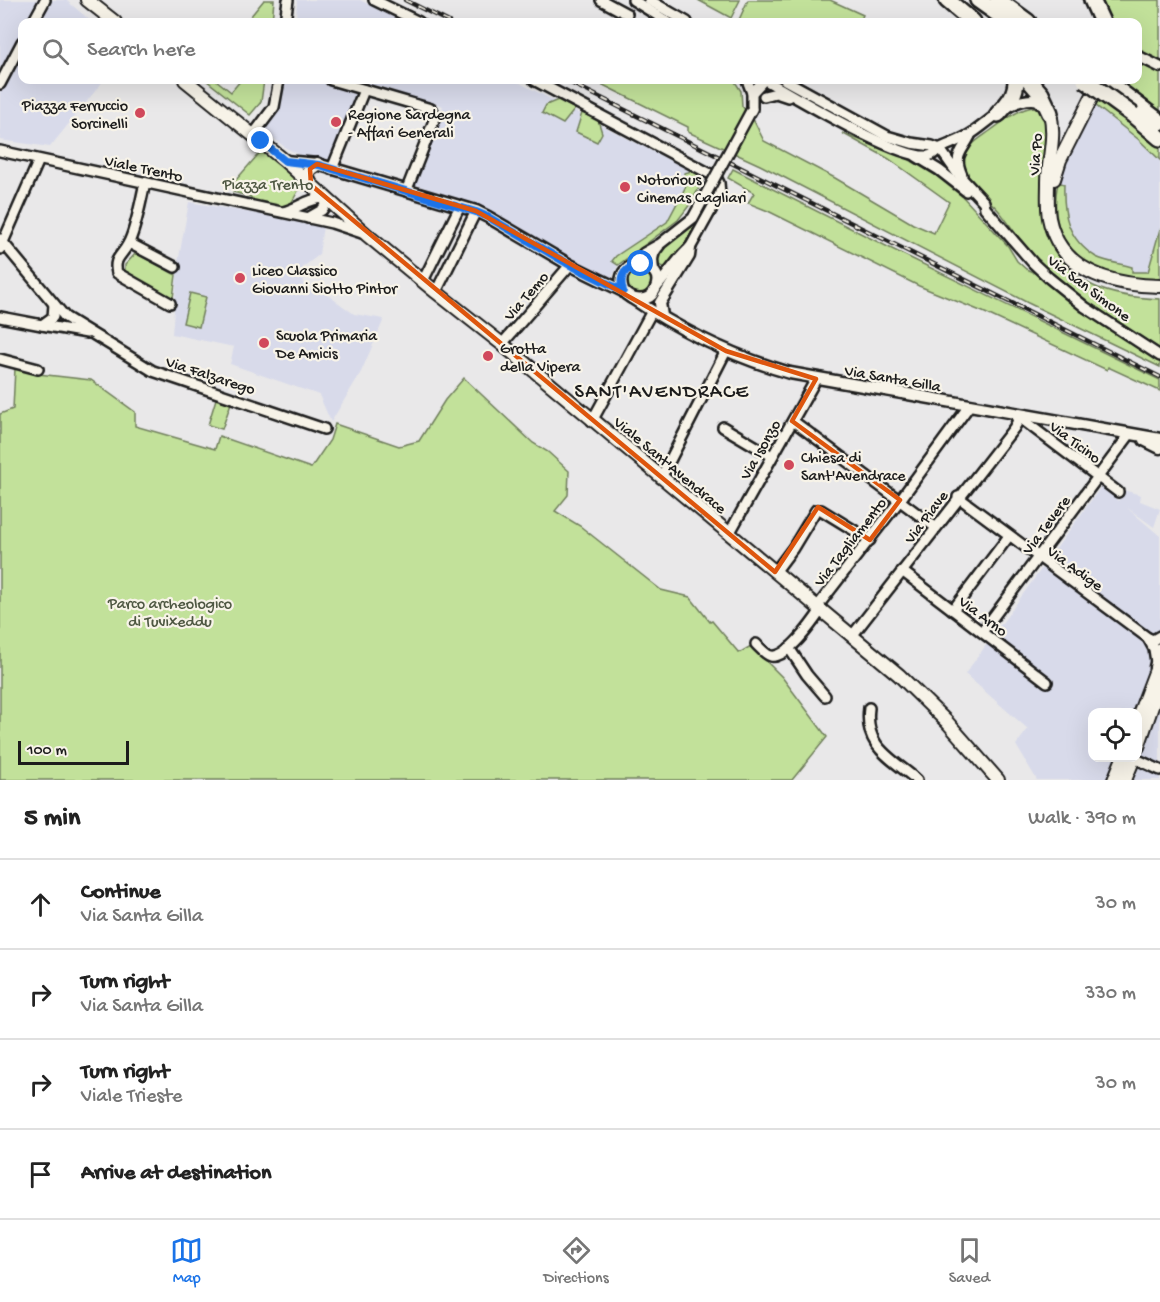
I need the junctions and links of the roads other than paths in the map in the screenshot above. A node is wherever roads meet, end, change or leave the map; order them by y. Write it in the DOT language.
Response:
graph roads {
  1 [pos="45,0"];
  2 [pos="87,0"];
  3 [pos="288,0"];
  4 [pos="374,0"];
  5 [pos="601,0"];
  6 [pos="633,0"];
  7 [pos="649,0"];
  8 [pos="947,0"];
  9 [pos="978,0"];
  10 [pos="998,0"];
  11 [pos="1092,0"];
  12 [pos="627,14"];
  13 [pos="35,18"];
  14 [pos="110,18"];
  15 [pos="286,18"];
  16 [pos="411,18"];
  17 [pos="662,18"];
  18 [pos="680,18"];
  19 [pos="968,18"];
  20 [pos="1003,18"];
  21 [pos="1023,18"];
  22 [pos="1100,18"];
  23 [pos="18,50"];
  24 [pos="1142,58"];
  25 [pos="1160,67"];
  26 [pos="0,84"];
  27 [pos="190,84"];
  28 [pos="278,84"];
  29 [pos="344,84"];
  30 [pos="542,84"];
  31 [pos="749,84"];
  32 [pos="761,84"];
  33 [pos="765,84"];
  34 [pos="772,84"];
  35 [pos="785,84"];
  36 [pos="793,84"];
  37 [pos="1016,84"];
  38 [pos="1032,84"];
  39 [pos="1090,84"];
  40 [pos="1098,84"];
  41 [pos="1110,84"];
  42 [pos="364,90"];
  43 [pos="806,91"];
  44 [pos="752,93"];
  45 [pos="764,96"];
  46 [pos="752,109"];
  47 [pos="1050,113"];
  48 [pos="998,114"];
  49 [pos="842,122"];
  50 [pos="1160,122"];
  51 [pos="971,134"];
  52 [pos="254,135"];
  53 [pos="1160,138"];
  54 [pos="940,149"];
  55 [pos="0,151"];
  56 [pos="913,153"];
  57 [pos="39,160"];
  58 [pos="285,161"];
  59 [pos="316,164"];
  60 [pos="332,169"];
  61 [pos="950,178"];
  62 [pos="145,183"];
  63 [pos="311,185"];
  64 [pos="967,185"];
  65 [pos="407,189"];
  66 [pos="1049,198"];
  67 [pos="324,199"];
  68 [pos="460,206"];
  69 [pos="985,208"];
  70 [pos="476,212"];
  71 [pos="282,213"];
  72 [pos="308,218"];
  73 [pos="367,235"];
  74 [pos="1,243"];
  75 [pos="129,243"];
  76 [pos="660,244"];
  77 [pos="690,248"];
  78 [pos="570,265"];
  79 [pos="635,265"];
  80 [pos="175,267"];
  81 [pos="654,272"];
  82 [pos="423,281"];
  83 [pos="1160,286"];
  84 [pos="436,292"];
  85 [pos="654,292"];
  86 [pos="627,295"];
  87 [pos="170,303"];
  88 [pos="54,304"];
  89 [pos="657,314"];
  90 [pos="0,317"];
  91 [pos="42,325"];
  92 [pos="95,334"];
  93 [pos="502,344"];
  94 [pos="726,351"];
  95 [pos="1160,356"];
  96 [pos="0,359"];
  97 [pos="38,369"];
  98 [pos="816,379"];
  99 [pos="969,406"];
  100 [pos="1015,414"];
  101 [pos="592,421"];
  102 [pos="792,421"];
  103 [pos="723,427"];
  104 [pos="324,429"];
  105 [pos="1130,434"];
  106 [pos="1160,439"];
  107 [pos="1160,448"];
  108 [pos="772,456"];
  109 [pos="1099,477"];
  110 [pos="661,478"];
  111 [pos="1118,492"];
  112 [pos="958,497"];
  113 [pos="900,500"];
  114 [pos="936,527"];
  115 [pos="729,534"];
  116 [pos="1010,536"];
  117 [pos="870,540"];
  118 [pos="1038,558"];
  119 [pos="902,571"];
  120 [pos="775,572"];
  121 [pos="819,608"];
  122 [pos="953,610"];
  123 [pos="982,632"];
  124 [pos="852,636"];
  125 [pos="1160,636"];
  126 [pos="1148,638"];
  127 [pos="756,644"];
  128 [pos="789,648"];
  129 [pos="1160,648"];
  130 [pos="1158,660"];
  131 [pos="1156,679"];
  132 [pos="1047,682"];
  133 [pos="825,696"];
  134 [pos="869,708"];
  135 [pos="1142,708"];
  136 [pos="1142,729"];
  137 [pos="1121,762"];
  138 [pos="1132,762"];
  139 [pos="1142,762"];
  140 [pos="1160,770"];
  141 [pos="917,780"];
  142 [pos="998,780"];
  143 [pos="1114,780"];
  144 [pos="1125,780"];
  1 -- 13 [label="street"];
  2 -- 14 [label="main road"];
  3 -- 15 [label="street"];
  4 -- 16 [label="street"];
  5 -- 12 [label="street"];
  6 -- 17 [label="street"];
  7 -- 18 [label="street"];
  8 -- 19 [label="highway"];
  9 -- 20 [label="highway"];
  10 -- 21 [label="highway"];
  11 -- 22 [label="highway"];
  23 -- 26 [label="street"];
  24 -- 25 [label="street"];
  27 -- 52 [label="main road, Viale Sant'Avendrace"];
  28 -- 52 [label="street"];
  29 -- 42 [label="street"];
  30 -- 77 [label="street"];
  31 -- 44 [label="street"];
  32 -- 44 [label="street"];
  33 -- 45 [label="street"];
  34 -- 49 [label="street"];
  35 -- 43 [label="street"];
  36 -- 43 [label="street"];
  37 -- 48 [label="highway"];
  38 -- 47 [label="highway"];
  39 -- 53 [label="highway, bridge"];
  40 -- 66 [label="main road, Via Po"];
  41 -- 50 [label="highway"];
  42 -- 60 [label="street"];
  42 -- 65 [label="street"];
  43 -- 54 [label="street"];
  44 -- 46 [label="street"];
  45 -- 46 [label="street"];
  45 -- 49 [label="street"];
  46 -- 76 [label="street, bridge"];
  47 -- 48 [label="street"];
  47 -- 66 [label="main road, Via Po"];
  48 -- 51 [label="street"];
  49 -- 56 [label="street"];
  51 -- 54 [label="street"];
  51 -- 64 [label="street"];
  52 -- 58 [label="main road, Viale Sant'Avendrace"];
  54 -- 56 [label="street"];
  54 -- 61 [label="street"];
  54 -- 64 [label="street, Via San Simone"];
  55 -- 57 [label="street, Viale Trento"];
  56 -- 61 [label="street, Via San Simone"];
  57 -- 62 [label="street, Viale Trento"];
  57 -- 74 [label="street"];
  58 -- 59 [label="street, Via Santa Gilla"];
  58 -- 63 [label="main road, Viale Sant'Avendrace"];
  59 -- 60 [label="street, Via Santa Gilla"];
  59 -- 63 [label="main road"];
  60 -- 65 [label="street, Via Santa Gilla"];
  61 -- 69 [label="street, Via San Simone"];
  62 -- 71 [label="street, Viale Trento"];
  62 -- 75 [label="street"];
  63 -- 67 [label="main road, Viale Sant'Avendrace"];
  64 -- 69 [label="street, Via San Simone"];
  65 -- 68 [label="street, Via Santa Gilla"];
  66 -- 83 [label="main road, Via Po"];
  67 -- 71 [label="street"];
  67 -- 72 [label="street"];
  67 -- 73 [label="main road, Viale Sant'Avendrace"];
  68 -- 70 [label="street, Via Santa Gilla"];
  68 -- 82 [label="street"];
  69 -- 95 [label="street, Via San Simone"];
  70 -- 78 [label="street, Via Santa Gilla"];
  70 -- 84 [label="street"];
  71 -- 72 [label="street, Viale Trento"];
  72 -- 73 [label="street, Viale Trento"];
  73 -- 82 [label="main road, Viale Sant'Avendrace"];
  74 -- 88 [label="street, Via Falzarego"];
  75 -- 80 [label="street"];
  75 -- 87 [label="street"];
  76 -- 79 [label="street"];
  76 -- 81 [label="street"];
  77 -- 85 [label="street"];
  77 -- 89 [label="street"];
  78 -- 86 [label="street, Via Santa Gilla"];
  78 -- 93 [label="street, Via Temo"];
  79 -- 81 [label="street"];
  79 -- 86 [label="street"];
  81 -- 85 [label="street"];
  82 -- 84 [label="main road, Viale Sant'Avendrace"];
  84 -- 93 [label="main road, Viale Sant'Avendrace"];
  85 -- 86 [label="street"];
  85 -- 89 [label="street"];
  86 -- 89 [label="street, Via Santa Gilla"];
  88 -- 91 [label="street"];
  88 -- 92 [label="street, Via Falzarego"];
  89 -- 94 [label="street, Via Santa Gilla"];
  89 -- 101 [label="street"];
  90 -- 91 [label="street, Via Falzarego"];
  91 -- 92 [label="street, Via Falzarego"];
  92 -- 104 [label="street, Via Falzarego"];
  93 -- 101 [label="main road, Viale Sant'Avendrace"];
  94 -- 98 [label="street, Via Santa Gilla"];
  94 -- 110 [label="street"];
  96 -- 97 [label="street"];
  98 -- 99 [label="street, Via Santa Gilla"];
  98 -- 102 [label="street, Via Isonzo"];
  99 -- 100 [label="street, Via Santa Gilla"];
  99 -- 113 [label="street, Via Tagliamento"];
  100 -- 105 [label="street, Via Santa Gilla"];
  100 -- 109 [label="street, Via Ticino"];
  100 -- 112 [label="street, Via Piave"];
  101 -- 110 [label="main road, Viale Sant'Avendrace"];
  102 -- 108 [label="street, Via Isonzo"];
  102 -- 113 [label="street"];
  103 -- 108 [label="street"];
  105 -- 106 [label="street, Via Santa Gilla"];
  105 -- 107 [label="street, Via Santa Gilla"];
  105 -- 109 [label="street, Via Tevere"];
  108 -- 115 [label="street, Via Isonzo"];
  109 -- 111 [label="street, Via Ticino"];
  109 -- 118 [label="street, Via Tevere"];
  110 -- 115 [label="main road, Viale Sant'Avendrace"];
  112 -- 114 [label="street, Via Piave"];
  112 -- 116 [label="street, Via Adige"];
  113 -- 114 [label="street"];
  113 -- 117 [label="street, Via Tagliamento"];
  114 -- 119 [label="street, Via Piave"];
  115 -- 120 [label="main road, Viale Sant'Avendrace"];
  116 -- 118 [label="street, Via Adige"];
  116 -- 122 [label="street"];
  117 -- 120 [label="street"];
  117 -- 121 [label="street, Via Tagliamento"];
  118 -- 123 [label="street, Via Tevere"];
  118 -- 126 [label="street, Via Adige"];
  119 -- 122 [label="street, Via Arno"];
  119 -- 124 [label="street, Via Piave"];
  120 -- 121 [label="main road, Viale Sant'Avendrace"];
  121 -- 124 [label="main road, Viale Sant'Avendrace"];
  121 -- 128 [label="street, Via Tagliamento"];
  122 -- 123 [label="street, Via Arno"];
  123 -- 132 [label="street, Via Arno"];
  124 -- 142 [label="main road, Viale Sant'Avendrace"];
  125 -- 126 [label="street"];
  126 -- 130 [label="street"];
  127 -- 128 [label="street"];
  128 -- 133 [label="street"];
  129 -- 130 [label="street"];
  130 -- 131 [label="main road"];
  131 -- 135 [label="main road"];
  131 -- 136 [label="main road"];
  134 -- 141 [label="street"];
  137 -- 143 [label="main road"];
  138 -- 144 [label="main road"];
  139 -- 140 [label="street"];
}
